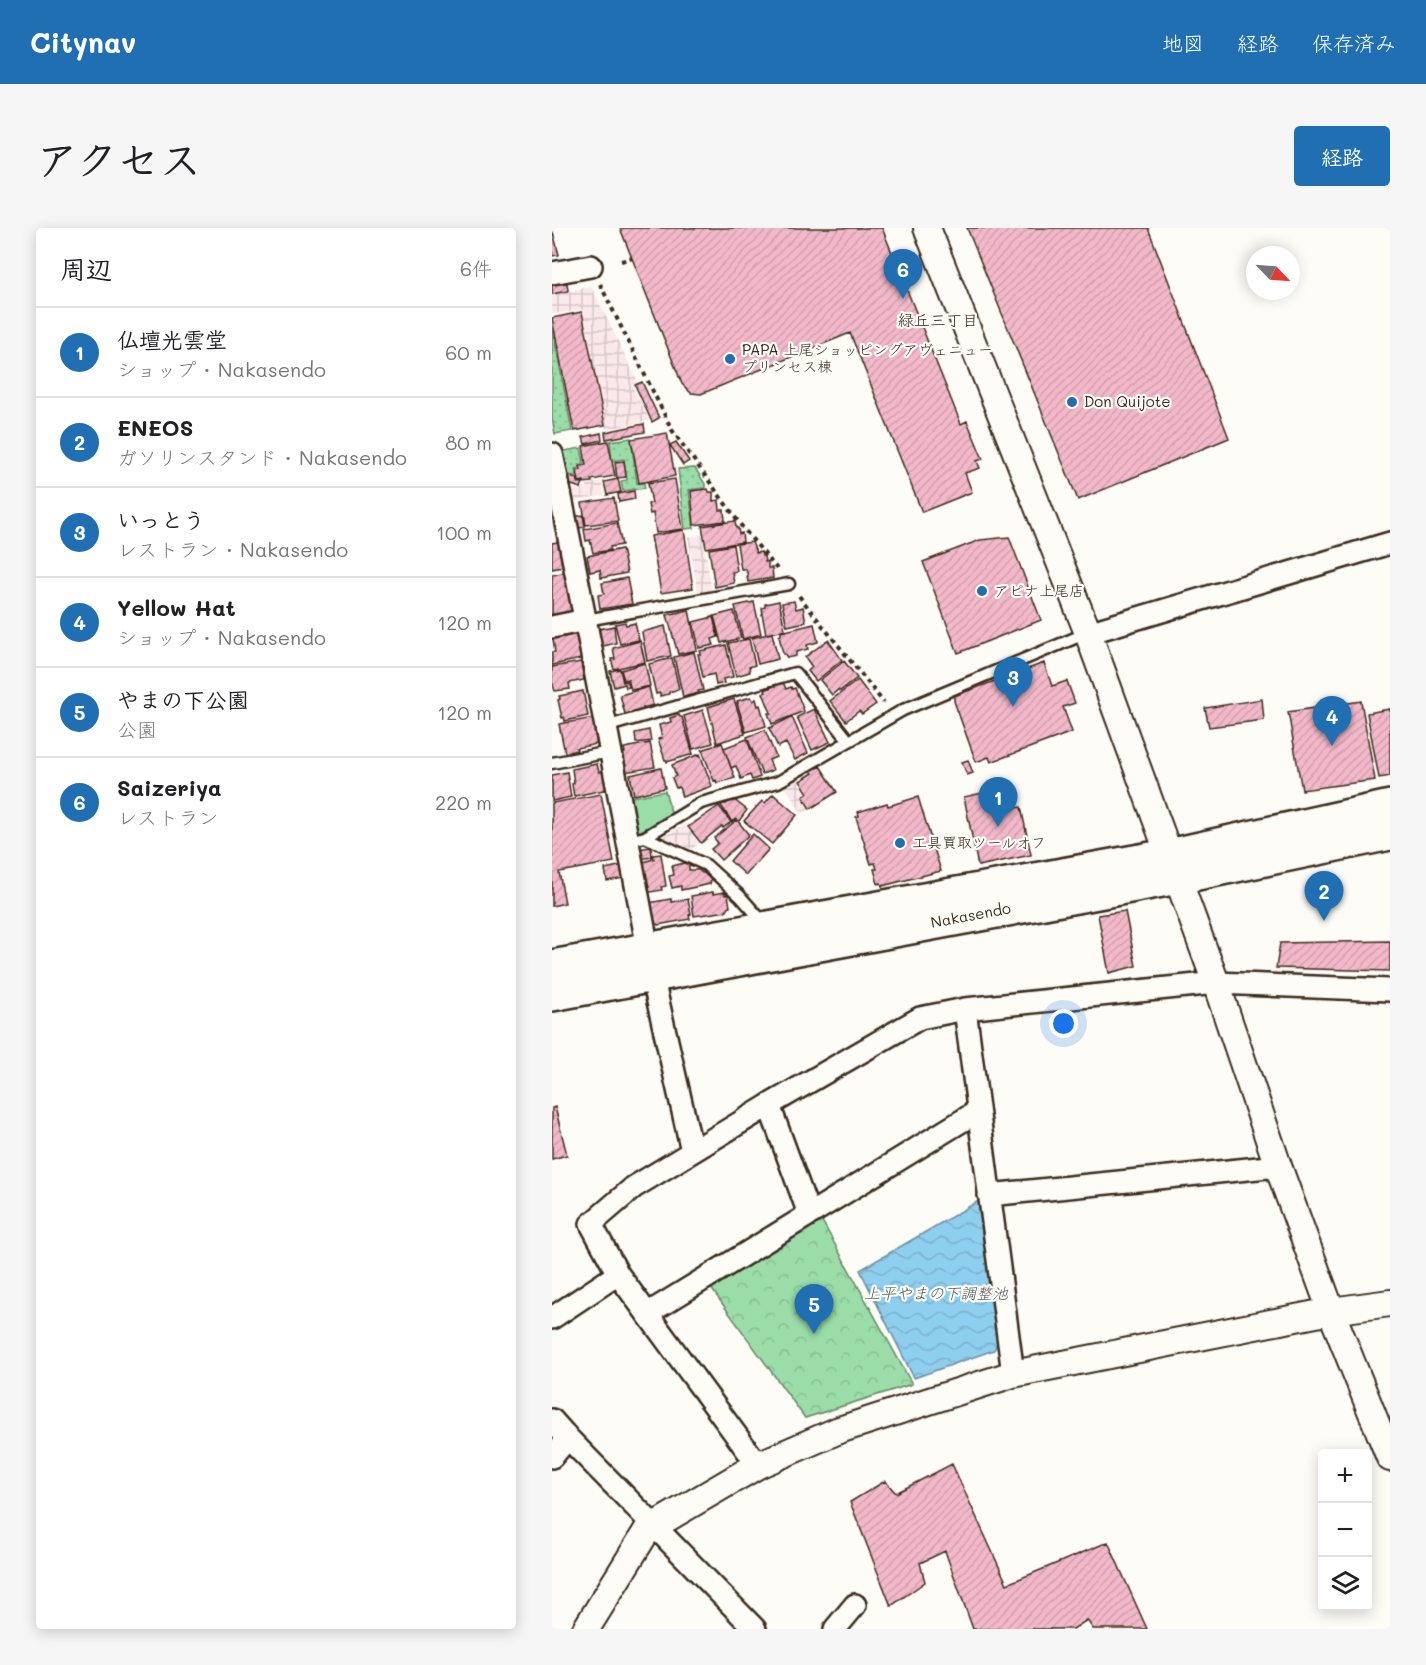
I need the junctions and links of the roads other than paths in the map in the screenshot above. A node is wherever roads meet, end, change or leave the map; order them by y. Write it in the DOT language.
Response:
graph roads {
  1 [pos="927,228"];
  2 [pos="591,266"];
  3 [pos="552,273"];
  4 [pos="552,454"];
  5 [pos="1390,543"];
  6 [pos="789,584"];
  7 [pos="586,620"];
  8 [pos="552,627"];
  9 [pos="1088,633"];
  10 [pos="605,727"];
  11 [pos="849,741"];
  12 [pos="610,752"];
  13 [pos="552,763"];
  14 [pos="1390,807"];
  15 [pos="1390,833"];
  16 [pos="636,839"];
  17 [pos="1173,866"];
  18 [pos="767,927"];
  19 [pos="650,962"];
  20 [pos="552,967"];
  21 [pos="1216,982"];
  22 [pos="1390,990"];
  23 [pos="552,994"];
  24 [pos="965,1009"];
  25 [pos="769,1105"];
  26 [pos="978,1111"];
  27 [pos="692,1151"];
  28 [pos="1278,1166"];
  29 [pos="989,1194"];
  30 [pos="809,1214"];
  31 [pos="618,1274"];
  32 [pos="1390,1304"];
  33 [pos="1331,1311"];
  34 [pos="647,1314"];
  35 [pos="552,1318"];
  36 [pos="1013,1374"];
  37 [pos="552,1420"];
  38 [pos="568,1438"];
  39 [pos="552,1457"];
  40 [pos="1390,1458"];
  41 [pos="758,1465"];
  42 [pos="651,1524"];
  43 [pos="855,1605"];
  44 [pos="586,1629"];
  45 [pos="755,1629"];
  46 [pos="835,1629"];
  1 -- 9 [label="street"];
  2 -- 3 [label="street"];
  4 -- 7 [label="street"];
  5 -- 9 [label="street"];
  6 -- 7 [label="lane"];
  7 -- 8 [label="street"];
  7 -- 10 [label="street"];
  9 -- 11 [label="lane"];
  9 -- 17 [label="street"];
  10 -- 11 [label="lane"];
  10 -- 12 [label="street"];
  11 -- 16 [label="lane"];
  12 -- 13 [label="lane"];
  12 -- 16 [label="street"];
  14 -- 17 [label="highway, Nakasendo"];
  15 -- 17 [label="highway, Nakasendo"];
  16 -- 18 [label="lane"];
  16 -- 19 [label="street"];
  17 -- 18 [label="highway, Nakasendo"];
  17 -- 19 [label="highway, Nakasendo"];
  17 -- 21 [label="street"];
  18 -- 19 [label="highway, Nakasendo"];
  19 -- 20 [label="highway, Nakasendo"];
  19 -- 23 [label="highway, Nakasendo"];
  19 -- 27 [label="street"];
  21 -- 22 [label="street"];
  21 -- 24 [label="street"];
  21 -- 28 [label="street"];
  24 -- 25 [label="street"];
  24 -- 26 [label="street"];
  25 -- 27 [label="street"];
  25 -- 30 [label="street"];
  26 -- 29 [label="street"];
  26 -- 30 [label="street"];
  27 -- 31 [label="street"];
  28 -- 29 [label="street"];
  28 -- 33 [label="street"];
  29 -- 36 [label="street"];
  30 -- 34 [label="street"];
  31 -- 34 [label="street"];
  31 -- 35 [label="street"];
  32 -- 33 [label="street"];
  33 -- 36 [label="street"];
  33 -- 40 [label="street"];
  34 -- 41 [label="street"];
  36 -- 41 [label="street"];
  37 -- 38 [label="street"];
  38 -- 39 [label="street"];
  38 -- 42 [label="street"];
  41 -- 42 [label="street"];
  42 -- 44 [label="street"];
  42 -- 45 [label="street"];
  43 -- 46 [label="street"];
}
